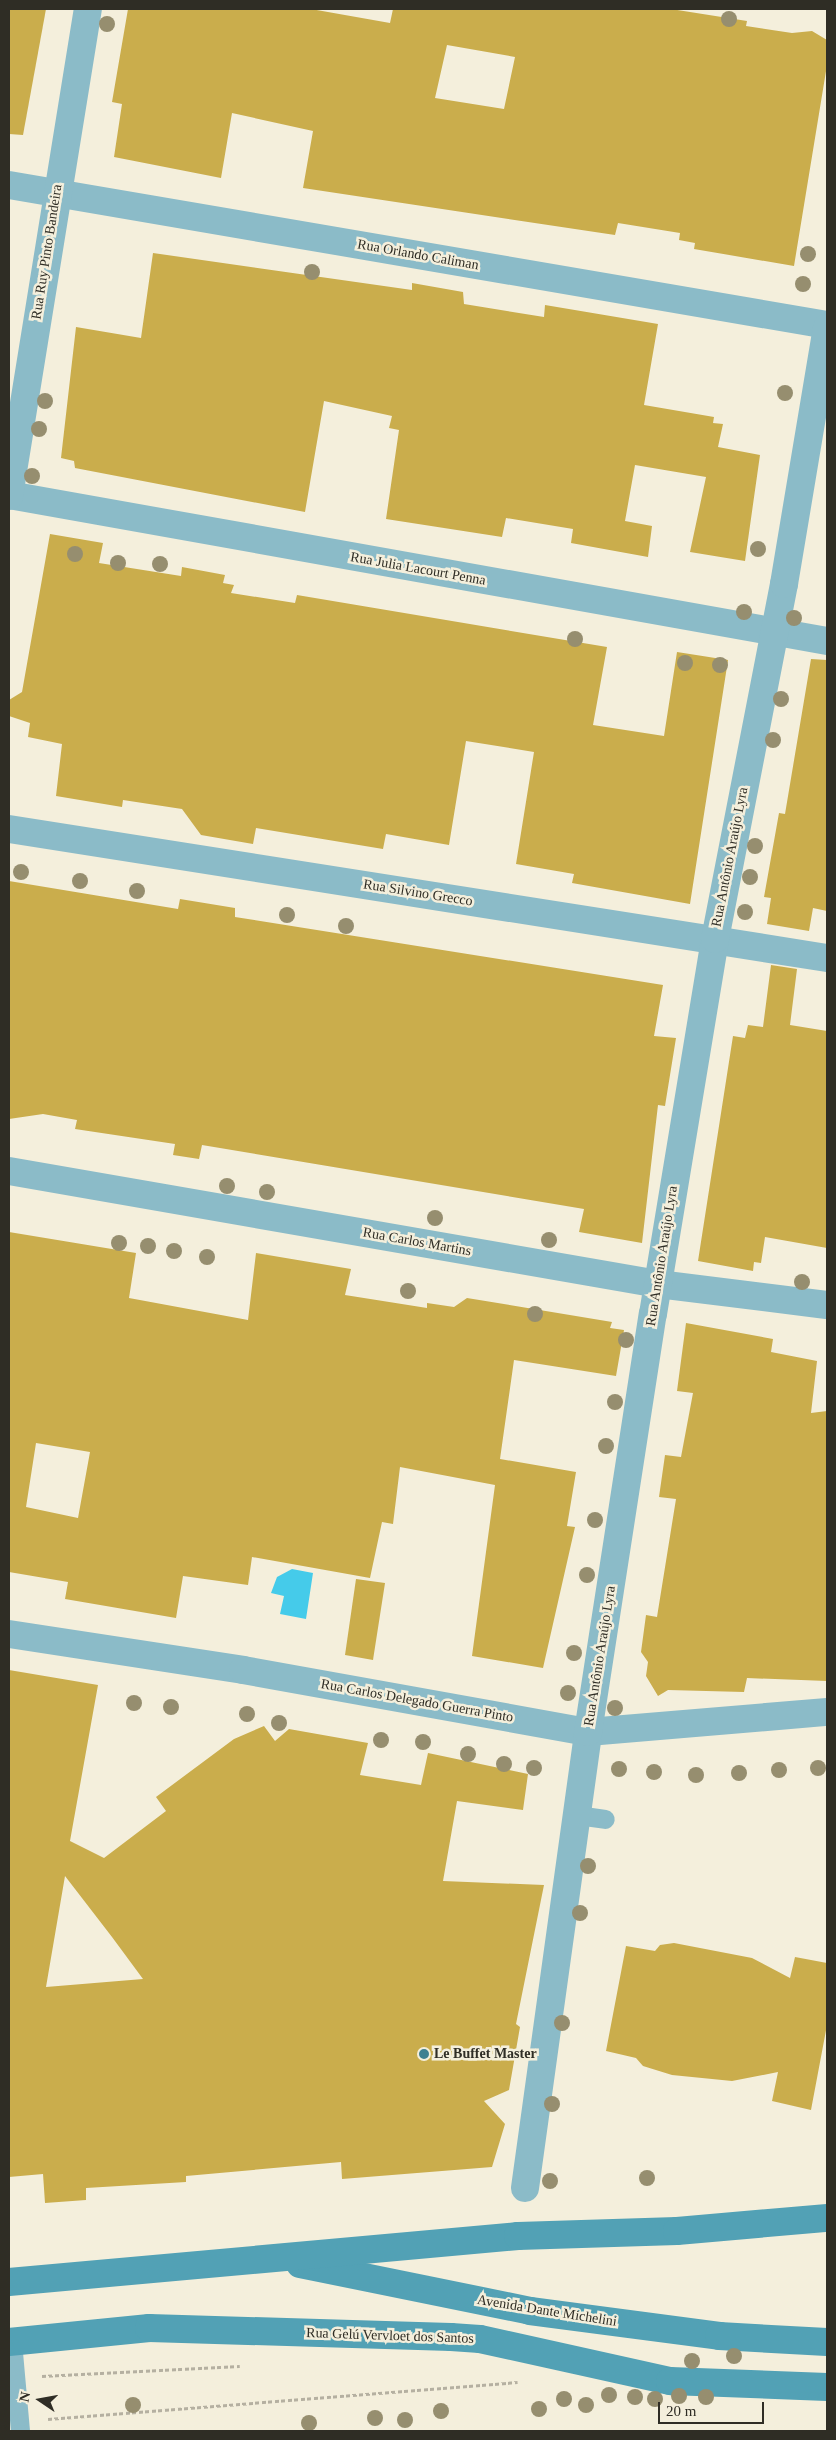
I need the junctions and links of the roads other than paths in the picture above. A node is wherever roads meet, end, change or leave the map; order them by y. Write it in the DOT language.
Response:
graph roads {
  1 [pos="88,9"];
  2 [pos="9,185"];
  3 [pos="56,193"];
  4 [pos="827,326"];
  5 [pos="9,496"];
  6 [pos="773,633"];
  7 [pos="827,641"];
  8 [pos="9,829"];
  9 [pos="715,938"];
  10 [pos="827,958"];
  11 [pos="9,1171"];
  12 [pos="658,1284"];
  13 [pos="827,1305"];
  14 [pos="9,1634"];
  15 [pos="827,1712"];
  16 [pos="588,1732"];
  17 [pos="577,1815"];
  18 [pos="605,1820"];
  19 [pos="525,2188"];
  20 [pos="827,2218"];
  21 [pos="271,2258"];
  22 [pos="9,2282"];
  23 [pos="11,2342"];
  24 [pos="827,2342"];
  25 [pos="827,2387"];
  26 [pos="20,2426"];
  1 -- 3 [label="street, Rua Ruy Pinto Bandeira"];
  2 -- 3 [label="street, Rua Orlando Caliman"];
  3 -- 4 [label="street, Rua Orlando Caliman"];
  3 -- 5 [label="street, Rua Ruy Pinto Bandeira"];
  4 -- 6 [label="street, Rua Antônio Araújo Lyra"];
  5 -- 6 [label="street, Rua Julia Lacourt Penna"];
  6 -- 7 [label="street, Rua Julia Lacourt Penna"];
  6 -- 9 [label="street, Rua Antônio Araújo Lyra"];
  8 -- 9 [label="street, Rua Silvino Grecco"];
  9 -- 10 [label="street, Rua Silvino Grecco"];
  9 -- 12 [label="street, Rua Antônio Araújo Lyra"];
  11 -- 12 [label="street, Rua Carlos Martins"];
  12 -- 13 [label="street, Rua Carlos Martins"];
  12 -- 16 [label="street, Rua Antônio Araújo Lyra"];
  14 -- 16 [label="street, Rua Carlos Delegado Guerra Pinto"];
  15 -- 16 [label="street, Rua Carlos Delegado Guerra Pinto"];
  16 -- 17 [label="street, Rua Antônio Araújo Lyra"];
  17 -- 18 [label="lane"];
  17 -- 19 [label="street, Rua Antônio Araújo Lyra"];
  20 -- 21 [label="main road"];
  21 -- 22 [label="main road"];
  21 -- 24 [label="main road, Avenida Dante Michelini"];
  23 -- 25 [label="main road, Rua Gelú Vervloet dos Santos"];
  23 -- 26 [label="lane"];
}
